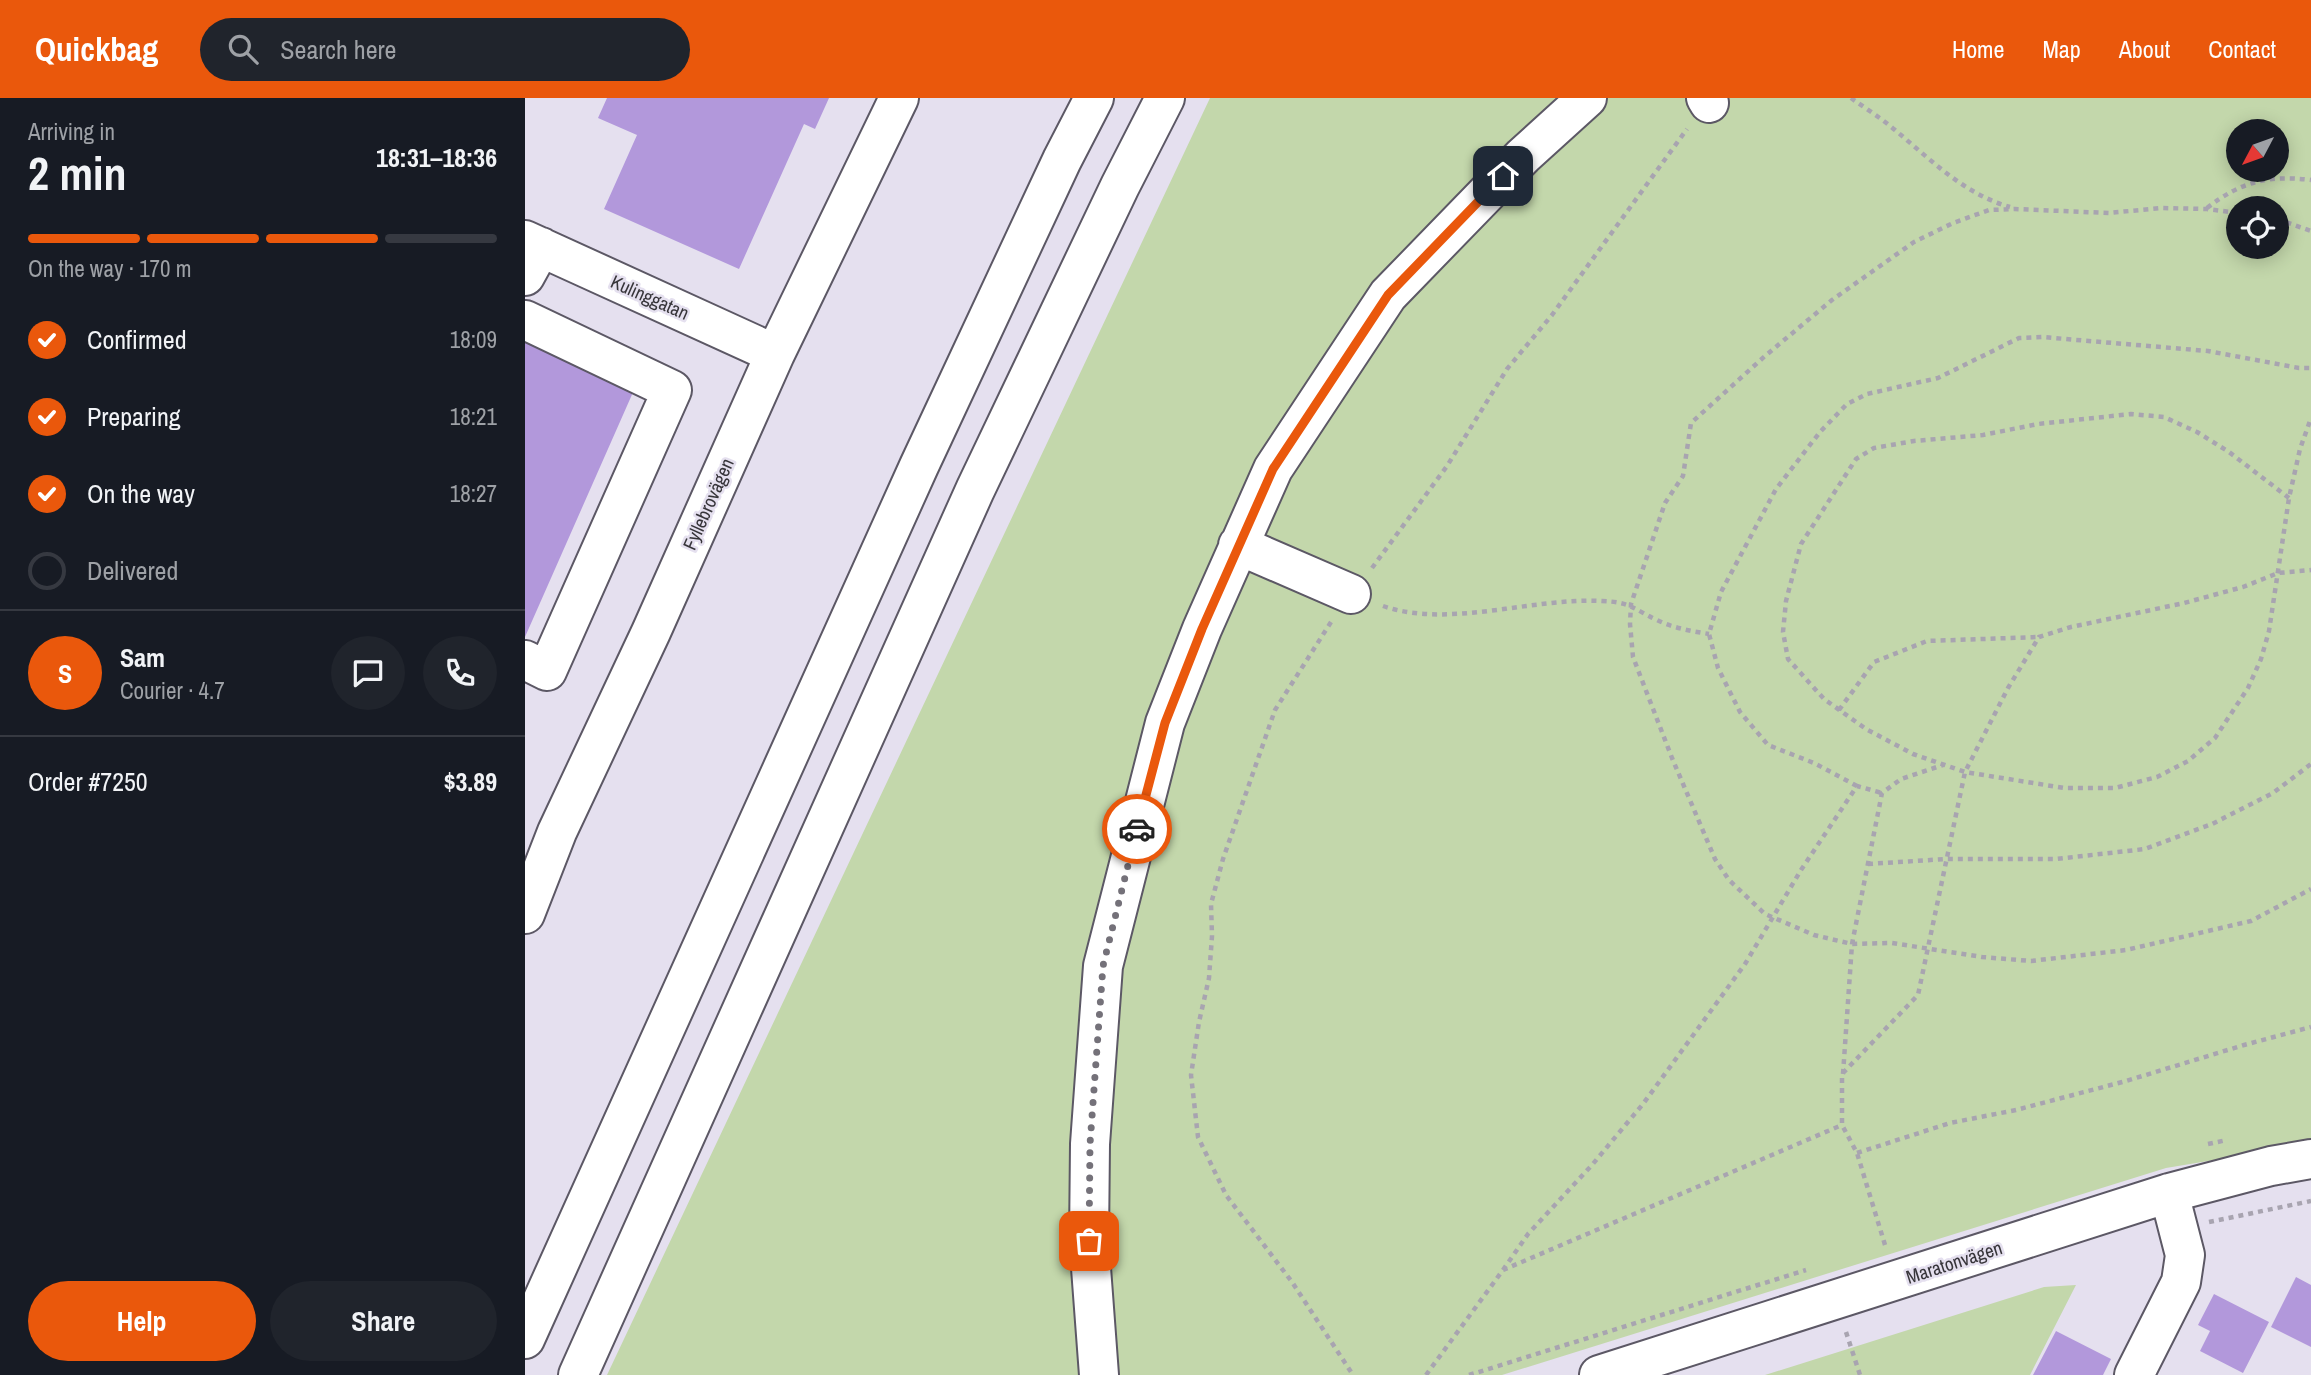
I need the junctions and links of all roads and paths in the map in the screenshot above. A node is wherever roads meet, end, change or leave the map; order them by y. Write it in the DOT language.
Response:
graph roads {
  1 [pos="899,98"];
  2 [pos="1094,98"];
  3 [pos="1165,98"];
  4 [pos="1587,98"];
  5 [pos="1851,98"];
  6 [pos="1707,100"];
  7 [pos="2311,180"];
  8 [pos="2015,209"];
  9 [pos="2207,209"];
  10 [pos="2226,211"];
  11 [pos="2289,223"];
  12 [pos="2311,231"];
  13 [pos="530,254"];
  14 [pos="525,320"];
  15 [pos="775,354"];
  16 [pos="2311,368"];
  17 [pos="2311,418"];
  18 [pos="2289,498"];
  19 [pos="1238,545"];
  20 [pos="2311,570"];
  21 [pos="2278,573"];
  22 [pos="1351,594"];
  23 [pos="1631,604"];
  24 [pos="1709,634"];
  25 [pos="2039,637"];
  26 [pos="525,660"];
  27 [pos="1839,710"];
  28 [pos="1943,765"];
  29 [pos="2311,765"];
  30 [pos="1965,772"];
  31 [pos="1857,786"];
  32 [pos="1882,793"];
  33 [pos="1946,859"];
  34 [pos="1868,864"];
  35 [pos="2311,889"];
  36 [pos="525,914"];
  37 [pos="1774,918"];
  38 [pos="1852,944"];
  39 [pos="1929,947"];
  40 [pos="2311,1027"];
  41 [pos="1842,1074"];
  42 [pos="1842,1125"];
  43 [pos="1857,1153"];
  44 [pos="2311,1159"];
  45 [pos="2311,1201"];
  46 [pos="2174,1211"];
  47 [pos="1885,1245"];
  48 [pos="1503,1270"];
  49 [pos="1833,1336"];
  50 [pos="525,1339"];
  51 [pos="578,1375"];
  52 [pos="1099,1375"];
  53 [pos="1353,1375"];
  54 [pos="1426,1375"];
  55 [pos="1599,1375"];
  56 [pos="1860,1375"];
  57 [pos="2134,1375"];
  1 -- 15 [label="main road, Fyllebrovägen"];
  2 -- 50 [label="main road"];
  3 -- 51 [label="main road"];
  4 -- 19 [label="main road"];
  5 -- 8 [label="path"];
  6 -- 22 [label="path"];
  7 -- 9 [label="path"];
  8 -- 9 [label="path"];
  8 -- 23 [label="path"];
  9 -- 10 [label="path"];
  11 -- 12 [label="path"];
  13 -- 15 [label="main road, Kulinggatan"];
  14 -- 26 [label="main road"];
  15 -- 36 [label="main road, Fyllebrovägen"];
  16 -- 24 [label="path"];
  17 -- 18 [label="path"];
  18 -- 21 [label="path"];
  18 -- 27 [label="path"];
  19 -- 22 [label="main road"];
  19 -- 52 [label="main road"];
  20 -- 21 [label="path"];
  21 -- 25 [label="path"];
  21 -- 30 [label="path"];
  22 -- 23 [label="path"];
  22 -- 53 [label="path"];
  23 -- 24 [label="path"];
  23 -- 37 [label="path"];
  24 -- 31 [label="path"];
  25 -- 27 [label="path"];
  25 -- 30 [label="path"];
  27 -- 28 [label="path"];
  28 -- 30 [label="path"];
  28 -- 32 [label="path"];
  29 -- 33 [label="path"];
  30 -- 33 [label="path"];
  31 -- 32 [label="path"];
  31 -- 37 [label="path"];
  32 -- 34 [label="path"];
  33 -- 34 [label="path"];
  33 -- 39 [label="path"];
  34 -- 38 [label="path"];
  35 -- 39 [label="path"];
  37 -- 38 [label="path"];
  37 -- 48 [label="path"];
  38 -- 39 [label="path"];
  38 -- 41 [label="path"];
  39 -- 41 [label="path"];
  40 -- 43 [label="path"];
  41 -- 42 [label="path"];
  42 -- 43 [label="path"];
  42 -- 48 [label="path"];
  43 -- 47 [label="path"];
  44 -- 46 [label="main road, Maratonvägen"];
  45 -- 46 [label="path"];
  46 -- 55 [label="main road, Maratonvägen"];
  46 -- 57 [label="main road"];
  48 -- 54 [label="path"];
  49 -- 56 [label="path"];
}
